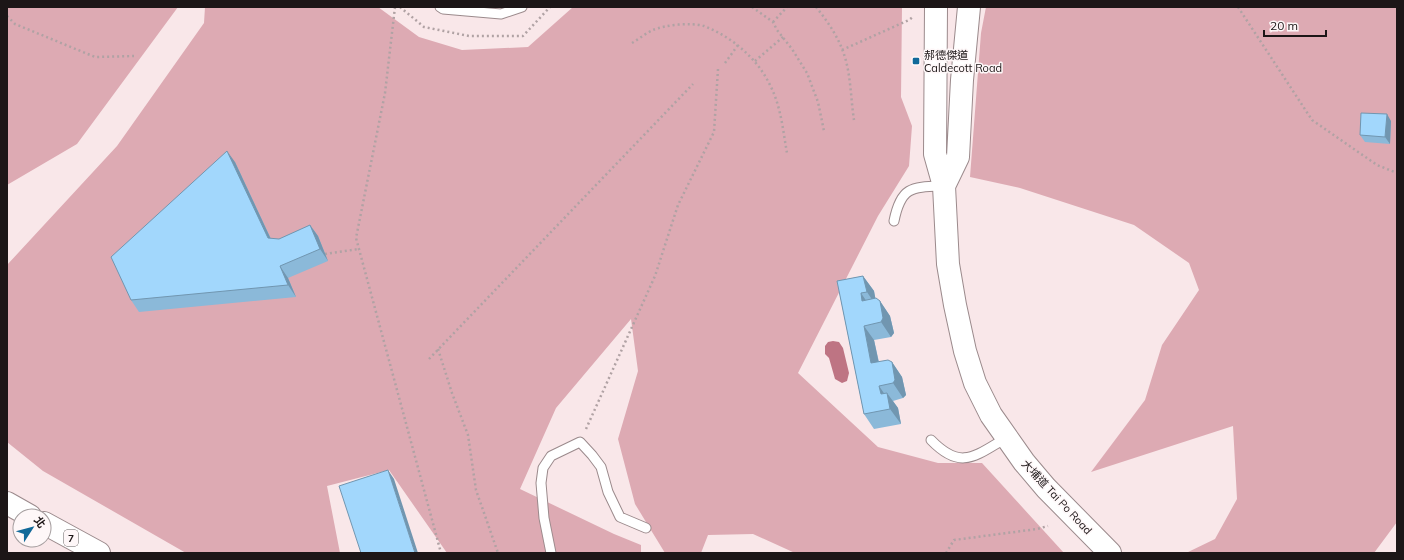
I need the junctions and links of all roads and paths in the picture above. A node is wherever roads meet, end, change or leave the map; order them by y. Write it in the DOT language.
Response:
graph roads {
  1 [pos="395,7"];
  2 [pos="440,7"];
  3 [pos="522,7"];
  4 [pos="752,7"];
  5 [pos="787,7"];
  6 [pos="816,7"];
  7 [pos="936,7"];
  8 [pos="968,7"];
  9 [pos="1238,7"];
  10 [pos="7,16"];
  11 [pos="909,20"];
  12 [pos="773,22"];
  13 [pos="783,37"];
  14 [pos="632,43"];
  15 [pos="738,45"];
  16 [pos="842,50"];
  17 [pos="134,56"];
  18 [pos="755,61"];
  19 [pos="725,63"];
  20 [pos="718,69"];
  21 [pos="692,84"];
  22 [pos="854,120"];
  23 [pos="824,131"];
  24 [pos="786,153"];
  25 [pos="1397,173"];
  26 [pos="944,186"];
  27 [pos="894,221"];
  28 [pos="358,249"];
  29 [pos="325,254"];
  30 [pos="438,349"];
  31 [pos="429,359"];
  32 [pos="1006,438"];
  33 [pos="931,440"];
  34 [pos="580,442"];
  35 [pos="7,503"];
  36 [pos="16,508"];
  37 [pos="1048,526"];
  38 [pos="52,527"];
  39 [pos="646,528"];
  40 [pos="99,553"];
  41 [pos="441,553"];
  42 [pos="498,553"];
  43 [pos="551,553"];
  44 [pos="946,553"];
  45 [pos="1110,553"];
  1 -- 28 [label="path"];
  2 -- 3 [label="lane"];
  4 -- 12 [label="path"];
  5 -- 12 [label="path"];
  6 -- 16 [label="path"];
  7 -- 26 [label="main road, 大埔道 Tai Po Road"];
  8 -- 26 [label="main road, 大埔道 Tai Po Road"];
  9 -- 25 [label="path"];
  10 -- 17 [label="path"];
  11 -- 16 [label="path"];
  12 -- 13 [label="path"];
  13 -- 18 [label="path"];
  13 -- 23 [label="path"];
  14 -- 15 [label="path"];
  15 -- 18 [label="path"];
  15 -- 19 [label="path"];
  16 -- 22 [label="path"];
  18 -- 24 [label="path"];
  20 -- 34 [label="path"];
  21 -- 30 [label="path"];
  26 -- 27 [label="lane"];
  26 -- 32 [label="main road, 大埔道 Tai Po Road"];
  28 -- 29 [label="path"];
  28 -- 41 [label="path"];
  30 -- 31 [label="path"];
  30 -- 42 [label="path"];
  32 -- 33 [label="lane"];
  32 -- 45 [label="main road, 大埔道 Tai Po Road"];
  34 -- 39 [label="lane"];
  34 -- 43 [label="lane"];
  35 -- 36 [label="main road"];
  37 -- 44 [label="path"];
  38 -- 40 [label="main road, 7"];
}
